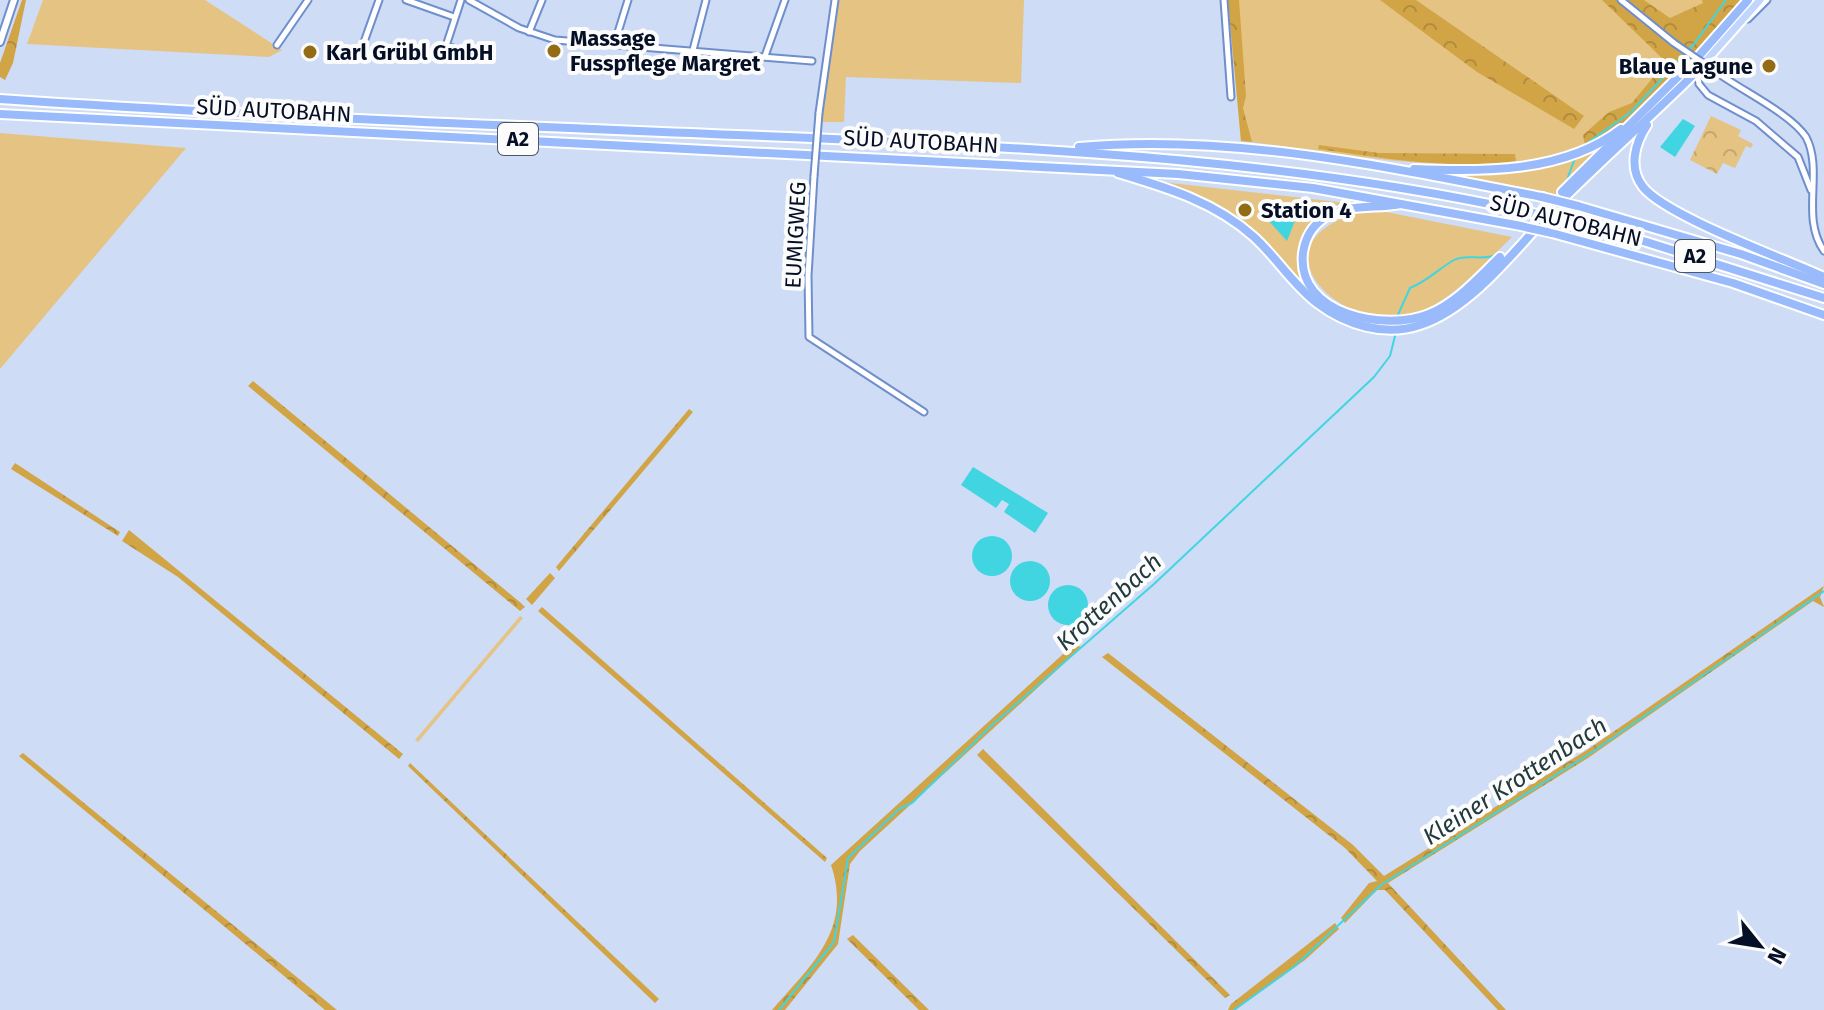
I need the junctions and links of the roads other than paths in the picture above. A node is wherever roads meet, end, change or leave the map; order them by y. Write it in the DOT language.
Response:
graph roads {
  1 [pos="14,0"];
  2 [pos="308,0"];
  3 [pos="379,0"];
  4 [pos="406,0"];
  5 [pos="461,0"];
  6 [pos="469,0"];
  7 [pos="542,0"];
  8 [pos="628,0"];
  9 [pos="706,0"];
  10 [pos="785,0"];
  11 [pos="835,0"];
  12 [pos="1224,0"];
  13 [pos="1621,0"];
  14 [pos="1748,0"];
  15 [pos="1760,0"];
  16 [pos="1767,0"];
  17 [pos="454,17"];
  18 [pos="1735,30"];
  19 [pos="529,32"];
  20 [pos="0,42"];
  21 [pos="365,42"];
  22 [pos="615,42"];
  23 [pos="277,45"];
  24 [pos="457,49"];
  25 [pos="693,50"];
  26 [pos="765,56"];
  27 [pos="812,61"];
  28 [pos="1697,71"];
  29 [pos="1231,97"];
  30 [pos="0,99"];
  31 [pos="1649,106"];
  32 [pos="1663,106"];
  33 [pos="0,114"];
  34 [pos="1059,149"];
  35 [pos="1101,168"];
  36 [pos="1392,169"];
  37 [pos="1813,194"];
  38 [pos="1407,203"];
  39 [pos="1824,251"];
  40 [pos="1824,277"];
  41 [pos="1824,284"];
  42 [pos="1824,298"];
  43 [pos="1824,315"];
  44 [pos="1409,324"];
  45 [pos="1390,326"];
  46 [pos="924,412"];
  1 -- 20 [label="street"];
  2 -- 23 [label="street"];
  3 -- 21 [label="street"];
  4 -- 17 [label="street"];
  5 -- 17 [label="street"];
  6 -- 19 [label="street"];
  7 -- 19 [label="street"];
  8 -- 22 [label="street"];
  9 -- 25 [label="street"];
  10 -- 26 [label="street"];
  11 -- 46 [label="street, EUMIGWEG, bridge"];
  12 -- 29 [label="street"];
  13 -- 37 [label="street, bridge"];
  14 -- 31 [label="highway"];
  15 -- 18 [label="main road"];
  16 -- 18 [label="street"];
  17 -- 24 [label="street"];
  18 -- 28 [label="main road"];
  19 -- 22 [label="street"];
  22 -- 25 [label="street"];
  25 -- 26 [label="street"];
  26 -- 27 [label="street"];
  28 -- 32 [label="highway"];
  28 -- 37 [label="street"];
  30 -- 34 [label="highway, SÜD AUTOBAHN / A2"];
  31 -- 36 [label="highway"];
  31 -- 44 [label="highway"];
  32 -- 40 [label="highway"];
  32 -- 44 [label="highway"];
  33 -- 35 [label="highway, SÜD AUTOBAHN / A2"];
  34 -- 36 [label="highway"];
  34 -- 42 [label="highway, SÜD AUTOBAHN / A2, bridge"];
  35 -- 38 [label="highway, SÜD AUTOBAHN / A2"];
  35 -- 45 [label="highway"];
  36 -- 41 [label="highway, bridge"];
  37 -- 39 [label="street"];
  38 -- 43 [label="highway, SÜD AUTOBAHN / A2, bridge"];
  38 -- 45 [label="highway"];
  44 -- 45 [label="highway"];
}
